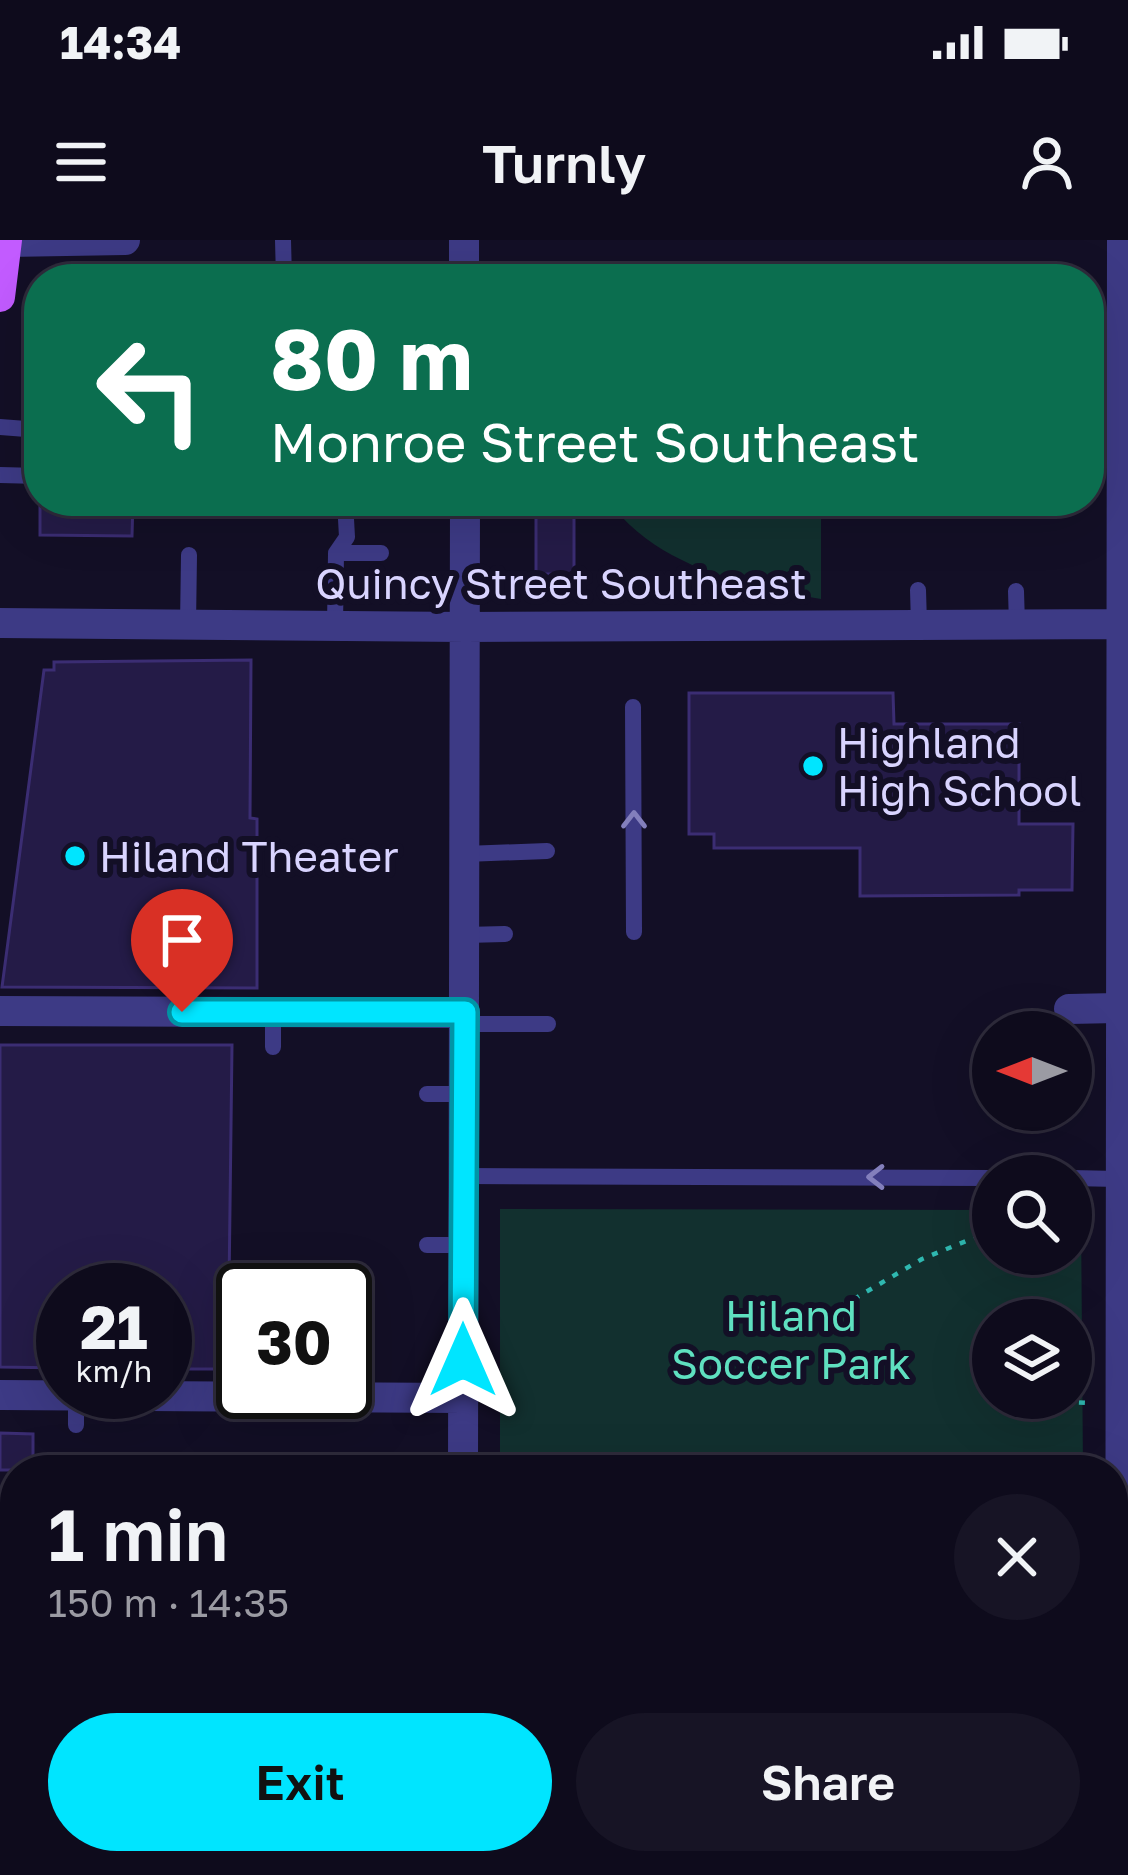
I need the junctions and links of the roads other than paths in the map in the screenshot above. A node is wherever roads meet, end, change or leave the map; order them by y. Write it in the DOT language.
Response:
graph roads {
  1 [pos="125,240"];
  2 [pos="1122,240"];
  3 [pos="7,241"];
  4 [pos="0,297"];
  5 [pos="346,516"];
  6 [pos="465,516"];
  7 [pos="336,553"];
  8 [pos="381,553"];
  9 [pos="188,555"];
  10 [pos="918,590"];
  11 [pos="1016,591"];
  12 [pos="0,623"];
  13 [pos="919,624"];
  14 [pos="1123,624"];
  15 [pos="188,625"];
  16 [pos="1017,625"];
  17 [pos="335,626"];
  18 [pos="465,627"];
  19 [pos="633,707"];
  20 [pos="548,851"];
  21 [pos="465,854"];
  22 [pos="634,932"];
  23 [pos="505,934"];
  24 [pos="465,935"];
  25 [pos="1069,1009"];
  26 [pos="0,1012"];
  27 [pos="273,1012"];
  28 [pos="465,1018"];
  29 [pos="548,1024"];
  30 [pos="1121,1024"];
  31 [pos="273,1047"];
  32 [pos="427,1094"];
  33 [pos="464,1094"];
  34 [pos="1121,1162"];
  35 [pos="1092,1171"];
  36 [pos="464,1176"];
  37 [pos="972,1178"];
  38 [pos="427,1245"];
  39 [pos="464,1245"];
  40 [pos="0,1395"];
  41 [pos="372,1397"];
  42 [pos="463,1398"];
  43 [pos="216,1399"];
  44 [pos="463,1455"];
  45 [pos="1124,1455"];
  1 -- 3 [label="street"];
  2 -- 14 [label="street"];
  3 -- 4 [label="main road"];
  5 -- 7 [label="lane"];
  6 -- 18 [label="street"];
  7 -- 8 [label="lane"];
  7 -- 17 [label="lane"];
  9 -- 15 [label="lane"];
  10 -- 13 [label="lane"];
  11 -- 16 [label="lane"];
  12 -- 15 [label="street, Quincy Street Southeast"];
  13 -- 16 [label="street, Quincy Street Southeast"];
  13 -- 18 [label="street, Quincy Street Southeast"];
  14 -- 16 [label="street, Quincy Street Southeast"];
  14 -- 30 [label="street"];
  15 -- 17 [label="street, Quincy Street Southeast"];
  17 -- 18 [label="street, Quincy Street Southeast"];
  18 -- 21 [label="street"];
  22 -- 19 [label="lane, one-way"];
  20 -- 21 [label="lane"];
  21 -- 24 [label="street"];
  23 -- 24 [label="lane"];
  24 -- 28 [label="street"];
  25 -- 30 [label="street"];
  26 -- 27 [label="street"];
  27 -- 28 [label="street"];
  27 -- 31 [label="lane"];
  28 -- 29 [label="lane"];
  28 -- 33 [label="street"];
  30 -- 34 [label="street"];
  32 -- 33 [label="lane"];
  33 -- 36 [label="street"];
  34 -- 35 [label="lane"];
  34 -- 45 [label="street"];
  37 -- 36 [label="lane, one-way"];
  36 -- 39 [label="street"];
  38 -- 39 [label="lane"];
  39 -- 42 [label="street"];
  40 -- 43 [label="street"];
  41 -- 42 [label="street"];
  42 -- 44 [label="street"];
}
